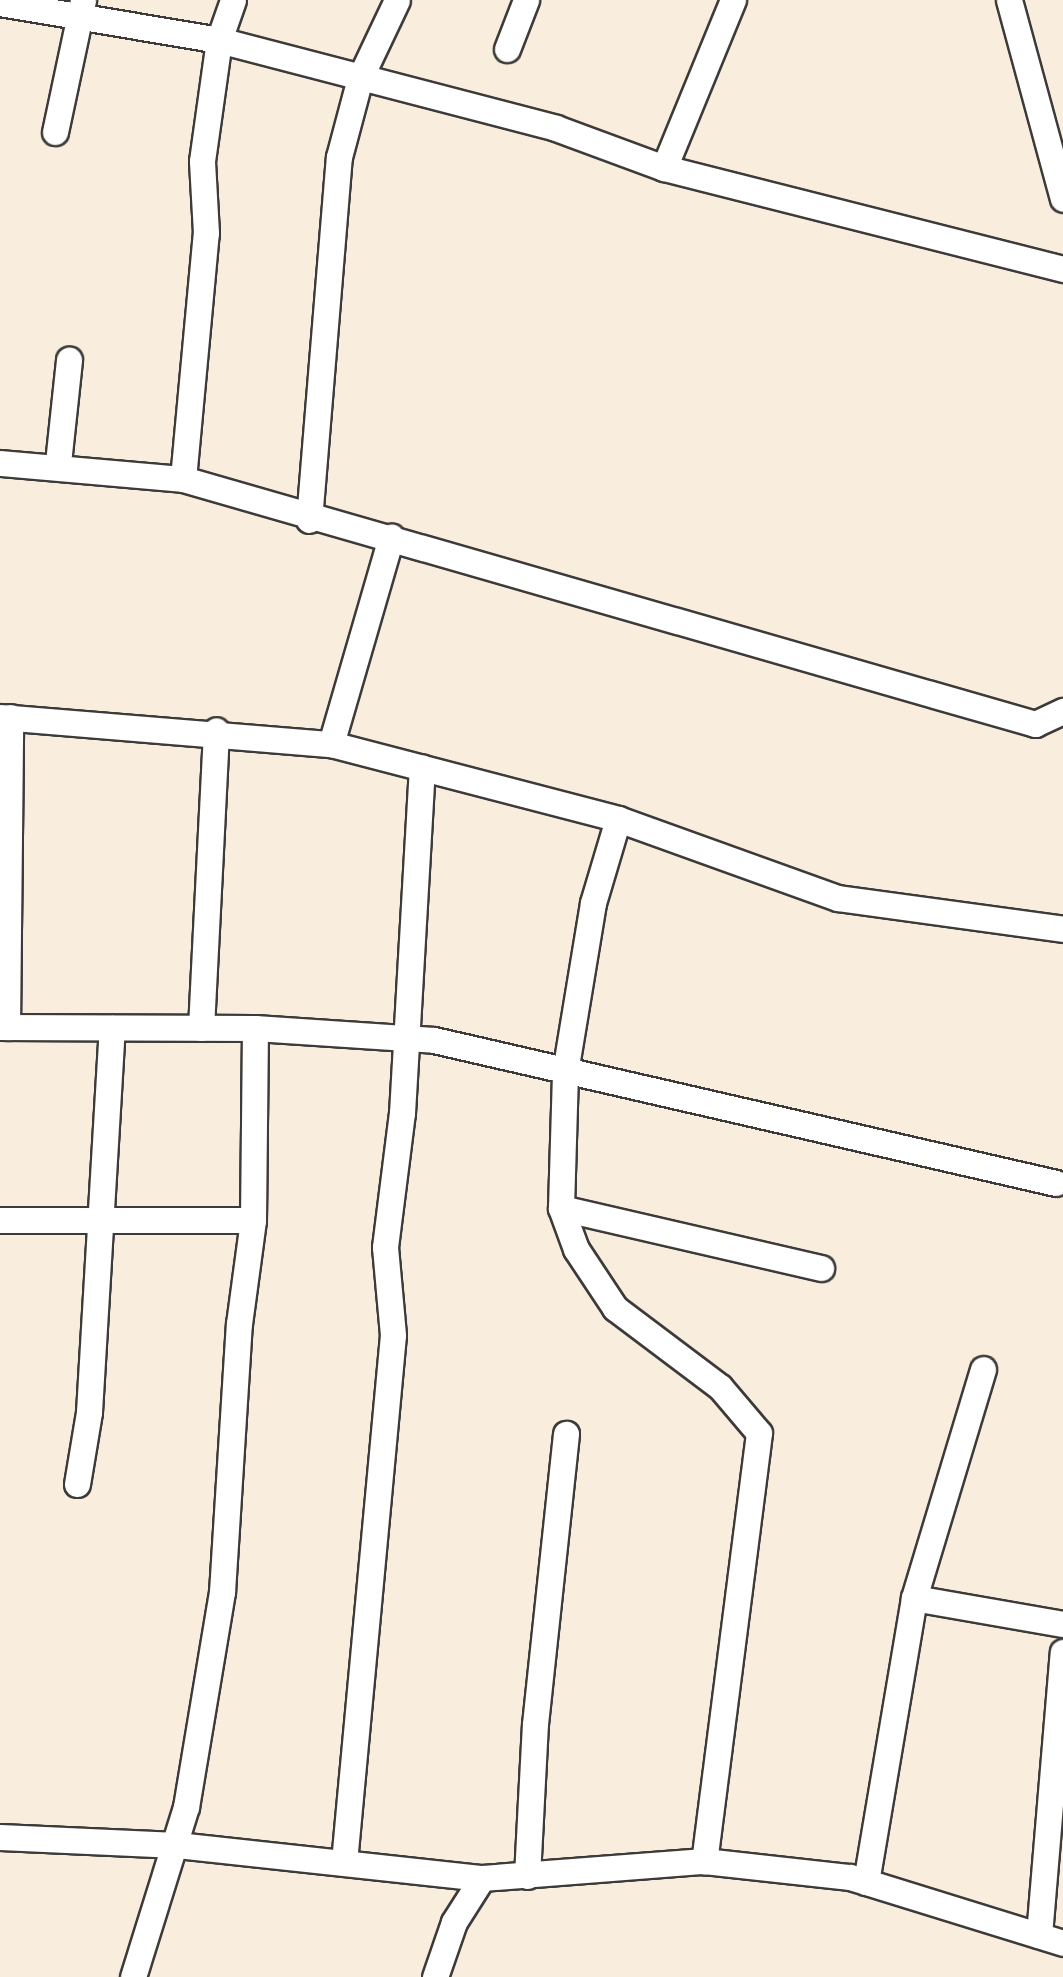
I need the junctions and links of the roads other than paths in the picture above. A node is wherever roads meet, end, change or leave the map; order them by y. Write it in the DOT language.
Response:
graph roads {
  1 [pos="233,0"];
  2 [pos="397,0"];
  3 [pos="526,0"];
  4 [pos="733,0"];
  5 [pos="1009,0"];
  6 [pos="0,3"];
  7 [pos="80,7"];
  8 [pos="220,40"];
  9 [pos="508,49"];
  10 [pos="360,78"];
  11 [pos="55,132"];
  12 [pos="664,168"];
  13 [pos="1063,199"];
  14 [pos="1063,269"];
  15 [pos="68,360"];
  16 [pos="0,462"];
  17 [pos="58,463"];
  18 [pos="184,479"];
  19 [pos="310,520"];
  20 [pos="390,538"];
  21 [pos="1063,711"];
  22 [pos="5,717"];
  23 [pos="216,730"];
  24 [pos="331,744"];
  25 [pos="422,768"];
  26 [pos="618,820"];
  27 [pos="1063,930"];
  28 [pos="3,1027"];
  29 [pos="112,1028"];
  30 [pos="201,1028"];
  31 [pos="254,1028"];
  32 [pos="402,1038"];
  33 [pos="564,1072"];
  34 [pos="1056,1183"];
  35 [pos="561,1208"];
  36 [pos="97,1216"];
  37 [pos="0,1220"];
  38 [pos="253,1220"];
  39 [pos="821,1268"];
  40 [pos="983,1369"];
  41 [pos="566,1434"];
  42 [pos="77,1484"];
  43 [pos="914,1598"];
  44 [pos="1063,1624"];
  45 [pos="1063,1652"];
  46 [pos="0,1837"];
  47 [pos="176,1845"];
  48 [pos="704,1861"];
  49 [pos="344,1862"];
  50 [pos="527,1876"];
  51 [pos="482,1878"];
  52 [pos="866,1882"];
  53 [pos="1051,1939"];
  54 [pos="133,1977"];
  55 [pos="435,1977"];
  1 -- 8 [label="street"];
  2 -- 10 [label="street"];
  3 -- 9 [label="street"];
  4 -- 12 [label="street"];
  5 -- 13 [label="street"];
  6 -- 7 [label="street"];
  7 -- 8 [label="street"];
  7 -- 11 [label="street"];
  8 -- 10 [label="street"];
  8 -- 18 [label="street"];
  10 -- 12 [label="street"];
  10 -- 19 [label="street"];
  12 -- 14 [label="street"];
  15 -- 17 [label="street"];
  16 -- 17 [label="street"];
  17 -- 18 [label="street"];
  18 -- 19 [label="street"];
  19 -- 20 [label="street"];
  20 -- 21 [label="street"];
  20 -- 24 [label="street"];
  22 -- 23 [label="street"];
  22 -- 28 [label="street"];
  23 -- 24 [label="street"];
  23 -- 30 [label="street"];
  24 -- 25 [label="street"];
  25 -- 26 [label="street"];
  25 -- 32 [label="street"];
  26 -- 27 [label="street"];
  26 -- 33 [label="street"];
  28 -- 29 [label="street"];
  29 -- 30 [label="street"];
  29 -- 36 [label="street"];
  30 -- 31 [label="street"];
  31 -- 32 [label="street"];
  31 -- 38 [label="street"];
  32 -- 33 [label="street"];
  32 -- 49 [label="street"];
  33 -- 34 [label="street"];
  33 -- 35 [label="street"];
  35 -- 39 [label="street"];
  35 -- 48 [label="street"];
  36 -- 37 [label="street"];
  36 -- 38 [label="street"];
  36 -- 42 [label="street"];
  38 -- 47 [label="street"];
  40 -- 43 [label="street"];
  41 -- 50 [label="street"];
  43 -- 44 [label="street"];
  43 -- 52 [label="street"];
  45 -- 53 [label="street"];
  46 -- 47 [label="street"];
  47 -- 49 [label="street"];
  47 -- 54 [label="street"];
  48 -- 50 [label="street"];
  48 -- 52 [label="street"];
  49 -- 51 [label="street"];
  50 -- 51 [label="street"];
  51 -- 55 [label="street"];
  52 -- 53 [label="street"];
}
